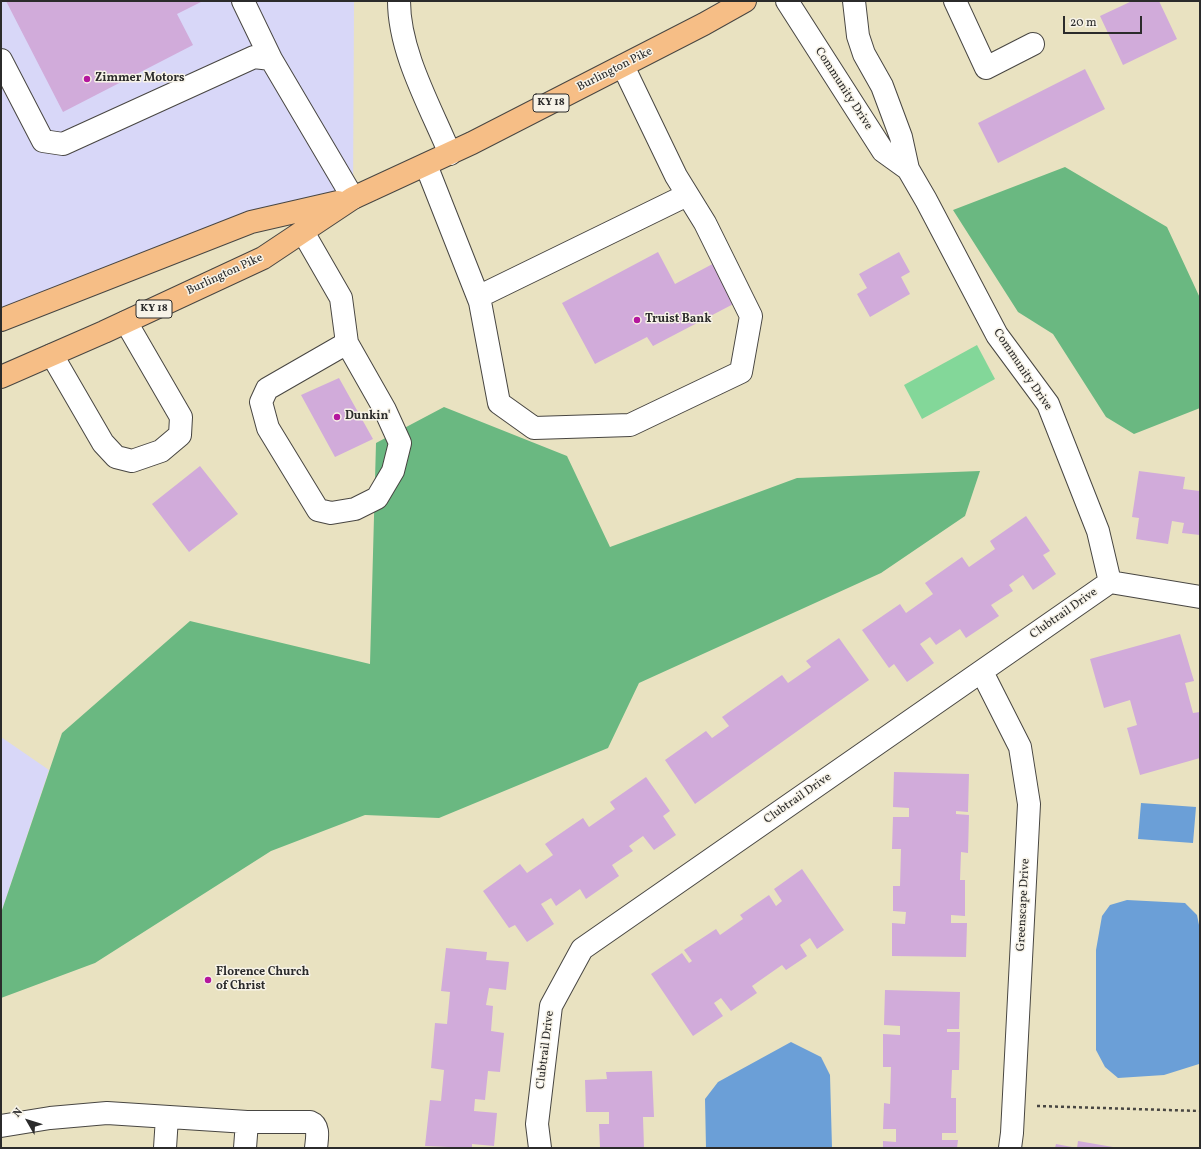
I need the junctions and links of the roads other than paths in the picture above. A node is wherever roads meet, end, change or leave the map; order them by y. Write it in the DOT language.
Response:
graph roads {
  1 [pos="243,1"];
  2 [pos="399,1"];
  3 [pos="745,1"];
  4 [pos="787,1"];
  5 [pos="854,1"];
  6 [pos="955,1"];
  7 [pos="1033,44"];
  8 [pos="271,59"];
  9 [pos="1,60"];
  10 [pos="622,66"];
  11 [pos="450,154"];
  12 [pos="426,165"];
  13 [pos="908,169"];
  14 [pos="687,195"];
  15 [pos="353,198"];
  16 [pos="303,232"];
  17 [pos="478,297"];
  18 [pos="1,320"];
  19 [pos="126,322"];
  20 [pos="346,342"];
  21 [pos="52,355"];
  22 [pos="1,377"];
  23 [pos="1110,582"];
  24 [pos="1200,597"];
  25 [pos="982,672"];
  26 [pos="167,1117"];
  27 [pos="247,1122"];
  28 [pos="1,1126"];
  29 [pos="165,1148"];
  30 [pos="245,1148"];
  31 [pos="316,1148"];
  32 [pos="540,1148"];
  33 [pos="1010,1148"];
  1 -- 8 [label="street"];
  2 -- 11 [label="street"];
  3 -- 10 [label="main road, Burlington Pike / KY 18"];
  4 -- 13 [label="street, Community Drive"];
  5 -- 13 [label="street, Community Drive"];
  6 -- 7 [label="street"];
  8 -- 9 [label="street"];
  8 -- 15 [label="street"];
  10 -- 11 [label="main road, Burlington Pike / KY 18"];
  10 -- 14 [label="street"];
  11 -- 12 [label="main road, Burlington Pike / KY 18"];
  12 -- 15 [label="main road, Burlington Pike / KY 18"];
  12 -- 17 [label="street"];
  13 -- 23 [label="street, Community Drive"];
  14 -- 17 [label="street"];
  14 -- 17 [label="street"];
  15 -- 16 [label="main road, Burlington Pike / KY 18"];
  15 -- 18 [label="main road, Burlington Pike / KY 18"];
  16 -- 19 [label="main road, Burlington Pike / KY 18"];
  16 -- 20 [label="street"];
  19 -- 21 [label="main road, Burlington Pike / KY 18"];
  19 -- 21 [label="street"];
  20 -- 20 [label="street"];
  21 -- 22 [label="main road, Burlington Pike / KY 18"];
  23 -- 24 [label="street, Clubtrail Drive"];
  23 -- 25 [label="street, Clubtrail Drive"];
  25 -- 32 [label="street, Clubtrail Drive"];
  25 -- 33 [label="street, Greenscape Drive"];
  26 -- 27 [label="street"];
  26 -- 28 [label="street"];
  26 -- 29 [label="street"];
  27 -- 30 [label="street"];
  27 -- 31 [label="street"];
}
